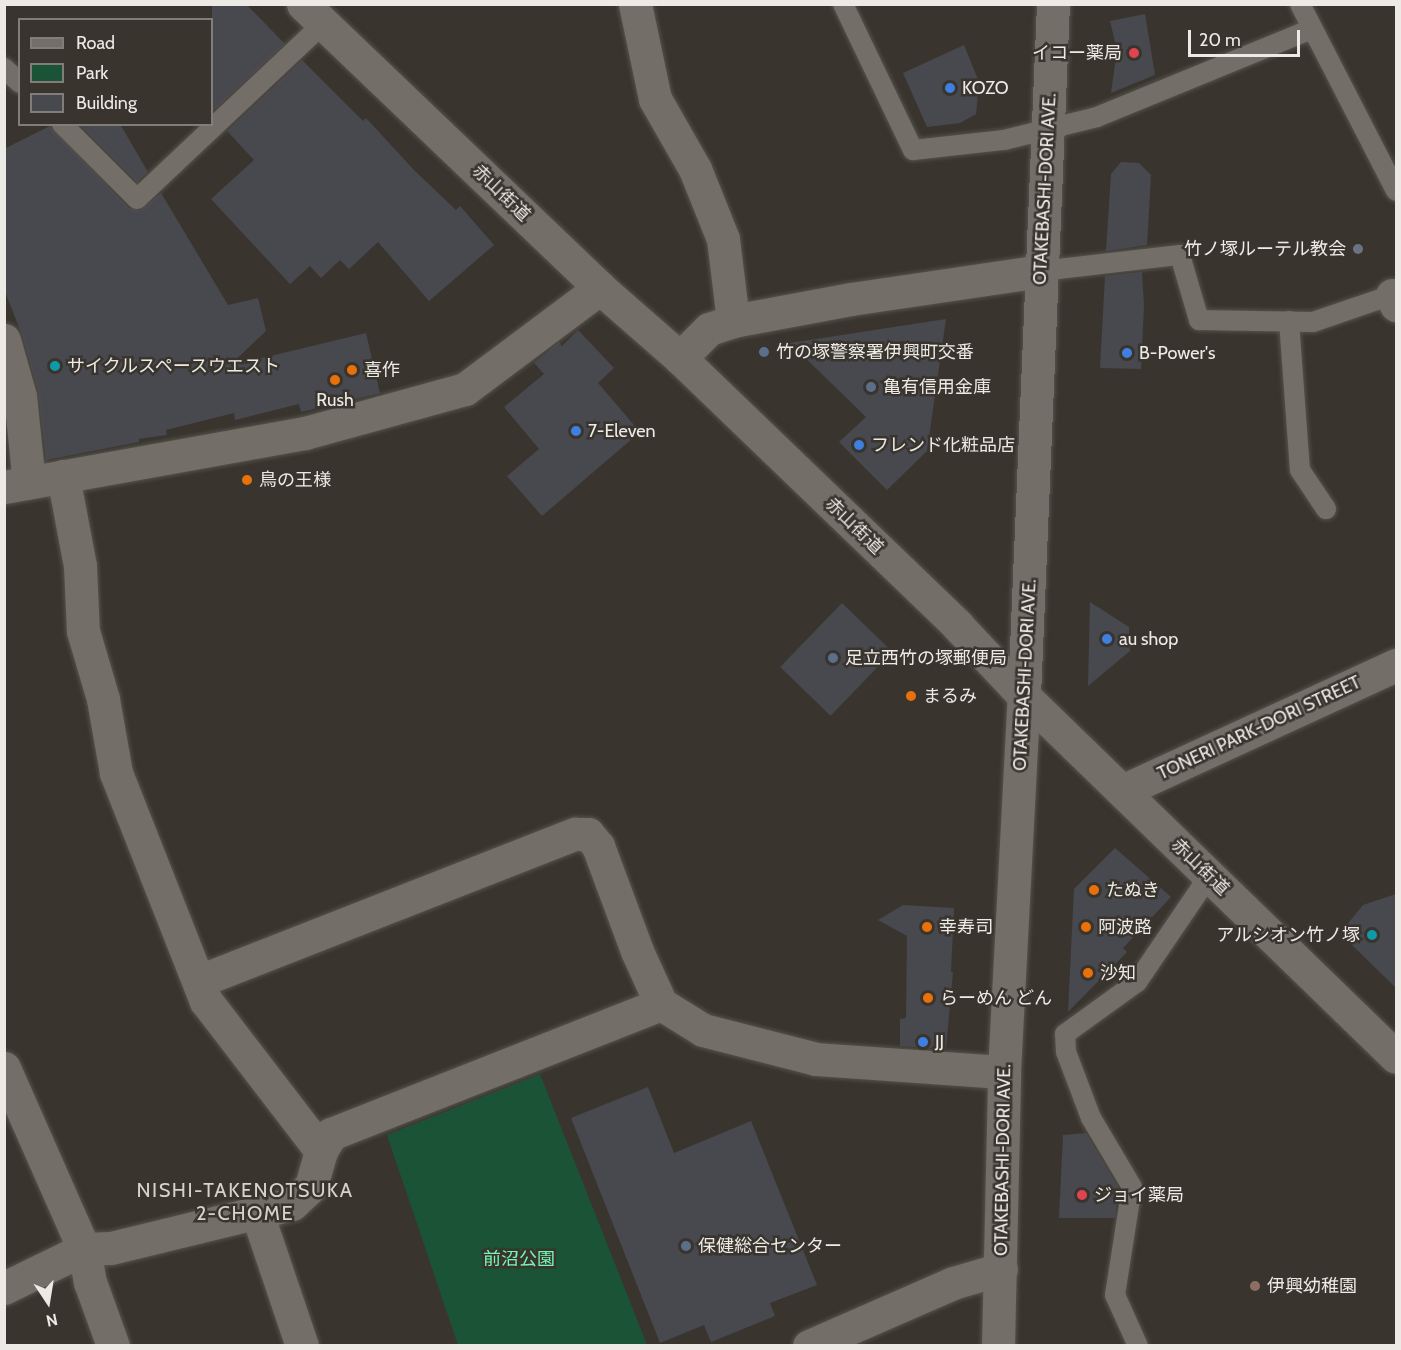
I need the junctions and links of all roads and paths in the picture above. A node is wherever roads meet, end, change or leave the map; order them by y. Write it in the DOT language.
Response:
graph roads {
  1 [pos="635,4"];
  2 [pos="843,4"];
  3 [pos="1053,4"];
  4 [pos="1300,4"];
  5 [pos="313,14"];
  6 [pos="1312,29"];
  7 [pos="4,68"];
  8 [pos="18,81"];
  9 [pos="213,119"];
  10 [pos="64,126"];
  11 [pos="206,126"];
  12 [pos="1048,129"];
  13 [pos="1396,191"];
  14 [pos="1041,271"];
  15 [pos="600,288"];
  16 [pos="1395,297"];
  17 [pos="733,321"];
  18 [pos="1289,321"];
  19 [pos="4,340"];
  20 [pos="680,358"];
  21 [pos="63,476"];
  22 [pos="17,485"];
  23 [pos="1326,509"];
  24 [pos="1396,665"];
  25 [pos="1024,696"];
  26 [pos="1122,791"];
  27 [pos="1209,876"];
  28 [pos="199,981"];
  29 [pos="661,1004"];
  30 [pos="1396,1057"];
  31 [pos="4,1068"];
  32 [pos="1004,1072"];
  33 [pos="321,1151"];
  34 [pos="257,1213"];
  35 [pos="84,1249"];
  36 [pos="1001,1269"];
  37 [pos="4,1288"];
  38 [pos="113,1346"];
  39 [pos="302,1346"];
  40 [pos="808,1346"];
  41 [pos="998,1346"];
  42 [pos="1138,1346"];
  1 -- 17 [label="street"];
  2 -- 12 [label="lane"];
  3 -- 12 [label="street, OTAKEBASHI-DORI AVE."];
  4 -- 6 [label="lane"];
  5 -- 9 [label="lane"];
  5 -- 15 [label="street, 赤山街道"];
  6 -- 12 [label="lane"];
  6 -- 13 [label="lane"];
  7 -- 8 [label="lane"];
  10 -- 11 [label="lane"];
  12 -- 14 [label="street, OTAKEBASHI-DORI AVE."];
  14 -- 17 [label="street"];
  14 -- 18 [label="lane"];
  14 -- 25 [label="street, OTAKEBASHI-DORI AVE."];
  15 -- 20 [label="street, 赤山街道"];
  15 -- 21 [label="street"];
  16 -- 18 [label="lane"];
  17 -- 20 [label="street"];
  18 -- 23 [label="lane"];
  19 -- 22 [label="street"];
  20 -- 25 [label="street, 赤山街道"];
  21 -- 22 [label="street"];
  21 -- 28 [label="street"];
  24 -- 26 [label="street, TONERI PARK-DORI STREET"];
  25 -- 26 [label="street, 赤山街道"];
  25 -- 32 [label="street, OTAKEBASHI-DORI AVE."];
  26 -- 27 [label="street, 赤山街道"];
  27 -- 30 [label="street, 赤山街道"];
  27 -- 42 [label="lane"];
  28 -- 29 [label="street"];
  28 -- 33 [label="street"];
  29 -- 32 [label="street"];
  29 -- 33 [label="street"];
  31 -- 35 [label="street"];
  32 -- 36 [label="street, OTAKEBASHI-DORI AVE."];
  33 -- 34 [label="street"];
  34 -- 35 [label="street"];
  34 -- 39 [label="street"];
  35 -- 37 [label="street"];
  35 -- 38 [label="street"];
  36 -- 40 [label="street"];
  36 -- 41 [label="street, OTAKEBASHI-DORI AVE."];
}
